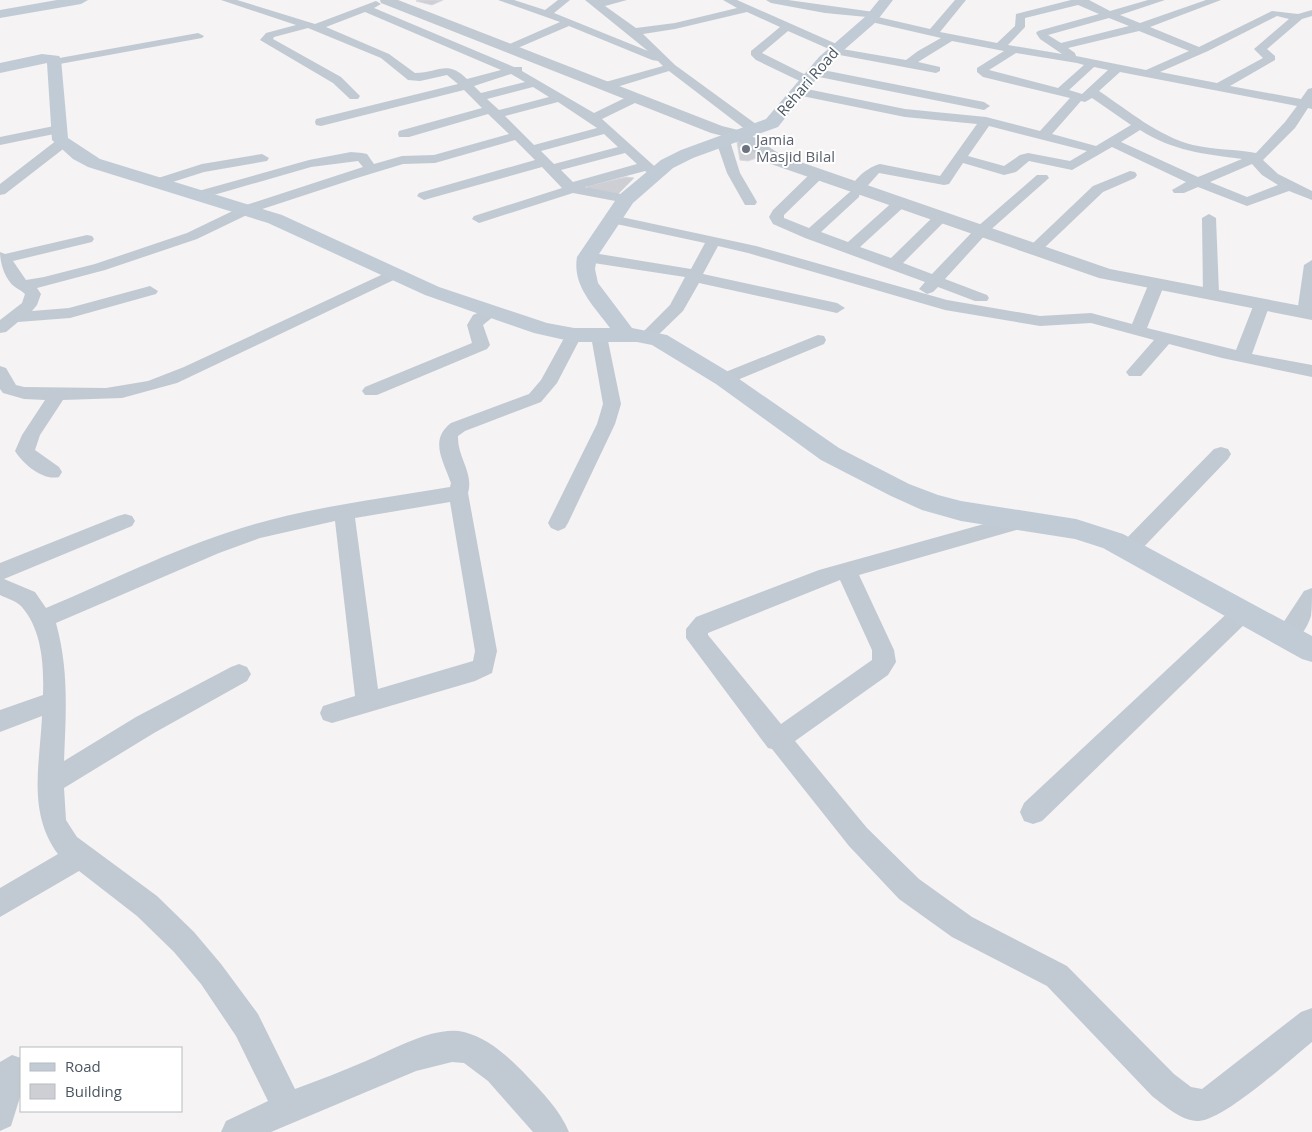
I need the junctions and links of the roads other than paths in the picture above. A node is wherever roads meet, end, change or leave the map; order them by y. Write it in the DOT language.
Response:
graph roads {
  1 [pos="81,0"];
  2 [pos="230,0"];
  3 [pos="386,0"];
  4 [pos="503,0"];
  5 [pos="565,0"];
  6 [pos="622,0"];
  7 [pos="728,0"];
  8 [pos="771,0"];
  9 [pos="886,0"];
  10 [pos="961,0"];
  11 [pos="1080,0"];
  12 [pos="1160,0"];
  13 [pos="1216,0"];
  14 [pos="593,3"];
  15 [pos="364,8"];
  16 [pos="747,9"];
  17 [pos="1312,13"];
  18 [pos="0,14"];
  19 [pos="546,14"];
  20 [pos="1110,15"];
  21 [pos="873,17"];
  22 [pos="1298,17"];
  23 [pos="444,22"];
  24 [pos="568,23"];
  25 [pos="312,26"];
  26 [pos="786,26"];
  27 [pos="1140,27"];
  28 [pos="419,31"];
  29 [pos="633,32"];
  30 [pos="933,33"];
  31 [pos="198,36"];
  32 [pos="950,38"];
  33 [pos="866,42"];
  34 [pos="839,46"];
  35 [pos="1000,46"];
  36 [pos="1059,47"];
  37 [pos="509,48"];
  38 [pos="904,49"];
  39 [pos="1019,49"];
  40 [pos="1199,51"];
  41 [pos="922,53"];
  42 [pos="540,60"];
  43 [pos="1077,60"];
  44 [pos="54,62"];
  45 [pos="668,64"];
  46 [pos="909,64"];
  47 [pos="1088,66"];
  48 [pos="0,68"];
  49 [pos="936,69"];
  50 [pos="1116,69"];
  51 [pos="514,71"];
  52 [pos="1148,73"];
  53 [pos="1010,79"];
  54 [pos="805,81"];
  55 [pos="536,83"];
  56 [pos="466,84"];
  57 [pos="606,86"];
  58 [pos="1219,87"];
  59 [pos="1060,92"];
  60 [pos="1092,92"];
  61 [pos="354,96"];
  62 [pos="480,97"];
  63 [pos="1077,97"];
  64 [pos="560,98"];
  65 [pos="635,98"];
  66 [pos="991,99"];
  67 [pos="1309,100"];
  68 [pos="494,112"];
  69 [pos="594,118"];
  70 [pos="982,120"];
  71 [pos="321,122"];
  72 [pos="1141,124"];
  73 [pos="607,129"];
  74 [pos="404,134"];
  75 [pos="519,135"];
  76 [pos="1044,135"];
  77 [pos="60,136"];
  78 [pos="739,136"];
  79 [pos="0,141"];
  80 [pos="1111,142"];
  81 [pos="628,148"];
  82 [pos="533,149"];
  83 [pos="1098,150"];
  84 [pos="1257,157"];
  85 [pos="262,158"];
  86 [pos="961,158"];
  87 [pos="548,166"];
  88 [pos="372,169"];
  89 [pos="651,170"];
  90 [pos="818,174"];
  91 [pos="1130,175"];
  92 [pos="1042,178"];
  93 [pos="1198,182"];
  94 [pos="157,183"];
  95 [pos="1290,186"];
  96 [pos="571,188"];
  97 [pos="1179,190"];
  98 [pos="0,191"];
  99 [pos="856,191"];
  100 [pos="200,195"];
  101 [pos="424,196"];
  102 [pos="1312,196"];
  103 [pos="626,199"];
  104 [pos="750,202"];
  105 [pos="901,202"];
  106 [pos="248,209"];
  107 [pos="942,216"];
  108 [pos="1209,218"];
  109 [pos="478,219"];
  110 [pos="612,219"];
  111 [pos="982,230"];
  112 [pos="810,234"];
  113 [pos="87,239"];
  114 [pos="714,240"];
  115 [pos="1036,248"];
  116 [pos="849,249"];
  117 [pos="587,257"];
  118 [pos="2,258"];
  119 [pos="893,265"];
  120 [pos="1312,265"];
  121 [pos="394,274"];
  122 [pos="694,275"];
  123 [pos="935,280"];
  124 [pos="1156,283"];
  125 [pos="26,285"];
  126 [pos="150,291"];
  127 [pos="1211,293"];
  128 [pos="982,298"];
  129 [pos="919,299"];
  130 [pos="1262,304"];
  131 [pos="838,308"];
  132 [pos="491,312"];
  133 [pos="1309,313"];
  134 [pos="4,324"];
  135 [pos="1138,330"];
  136 [pos="574,334"];
  137 [pos="599,336"];
  138 [pos="637,336"];
  139 [pos="1165,338"];
  140 [pos="818,340"];
  141 [pos="1242,357"];
  142 [pos="1312,371"];
  143 [pos="0,372"];
  144 [pos="1135,372"];
  145 [pos="724,379"];
  146 [pos="371,392"];
  147 [pos="7,395"];
  148 [pos="57,395"];
  149 [pos="1221,454"];
  150 [pos="52,472"];
  151 [pos="458,493"];
  152 [pos="344,512"];
  153 [pos="125,521"];
  154 [pos="1020,522"];
  155 [pos="558,523"];
  156 [pos="1130,549"];
  157 [pos="846,570"];
  158 [pos="0,572"];
  159 [pos="0,586"];
  160 [pos="1312,596"];
  161 [pos="1243,612"];
  162 [pos="42,619"];
  163 [pos="1287,636"];
  164 [pos="1312,650"];
  165 [pos="239,674"];
  166 [pos="55,701"];
  167 [pos="368,702"];
  168 [pos="332,712"];
  169 [pos="0,721"];
  170 [pos="777,740"];
  171 [pos="51,782"];
  172 [pos="1033,812"];
  173 [pos="80,856"];
  174 [pos="0,903"];
  175 [pos="1312,1023"];
  176 [pos="12,1070"];
  177 [pos="288,1108"];
  178 [pos="0,1115"];
  179 [pos="237,1132"];
  180 [pos="553,1132"];
  1 -- 18 [label="main road"];
  2 -- 25 [label="street"];
  3 -- 15 [label="street"];
  3 -- 23 [label="street"];
  4 -- 19 [label="street"];
  5 -- 19 [label="street"];
  6 -- 14 [label="street"];
  7 -- 16 [label="street"];
  8 -- 21 [label="street"];
  9 -- 21 [label="main road, Rehari Road"];
  10 -- 30 [label="street"];
  11 -- 20 [label="street"];
  11 -- 35 [label="street"];
  12 -- 20 [label="street"];
  13 -- 27 [label="street"];
  14 -- 29 [label="street"];
  15 -- 25 [label="street"];
  15 -- 28 [label="street"];
  16 -- 26 [label="street"];
  16 -- 29 [label="street"];
  17 -- 22 [label="street"];
  19 -- 24 [label="street"];
  20 -- 27 [label="street"];
  20 -- 36 [label="street"];
  21 -- 30 [label="street"];
  21 -- 34 [label="main road, Rehari Road"];
  22 -- 40 [label="street"];
  22 -- 58 [label="street"];
  23 -- 28 [label="street"];
  23 -- 37 [label="street"];
  24 -- 37 [label="street"];
  24 -- 45 [label="street"];
  25 -- 56 [label="street"];
  25 -- 61 [label="street"];
  26 -- 34 [label="street"];
  26 -- 54 [label="street"];
  27 -- 36 [label="street"];
  27 -- 40 [label="street"];
  28 -- 51 [label="street"];
  29 -- 45 [label="street"];
  30 -- 32 [label="street"];
  31 -- 44 [label="street"];
  32 -- 35 [label="street"];
  32 -- 41 [label="street"];
  33 -- 34 [label="street"];
  34 -- 46 [label="street"];
  34 -- 54 [label="main road, Rehari Road"];
  35 -- 39 [label="street"];
  36 -- 43 [label="street"];
  37 -- 42 [label="street"];
  38 -- 41 [label="street"];
  39 -- 43 [label="street"];
  39 -- 47 [label="street"];
  39 -- 53 [label="street"];
  40 -- 52 [label="street"];
  41 -- 46 [label="street"];
  42 -- 51 [label="street"];
  42 -- 57 [label="street"];
  43 -- 50 [label="street"];
  44 -- 48 [label="main road"];
  44 -- 77 [label="main road"];
  45 -- 57 [label="street"];
  45 -- 78 [label="street"];
  46 -- 49 [label="street"];
  47 -- 50 [label="street"];
  47 -- 59 [label="street"];
  50 -- 52 [label="street"];
  50 -- 60 [label="street"];
  51 -- 55 [label="street"];
  51 -- 56 [label="street"];
  52 -- 58 [label="street"];
  53 -- 59 [label="street"];
  53 -- 66 [label="street"];
  54 -- 66 [label="street"];
  54 -- 70 [label="street"];
  54 -- 78 [label="main road, Rehari Road"];
  55 -- 62 [label="street"];
  55 -- 64 [label="street"];
  56 -- 62 [label="street"];
  56 -- 71 [label="street"];
  57 -- 65 [label="street"];
  58 -- 67 [label="street"];
  59 -- 63 [label="street"];
  60 -- 63 [label="street"];
  60 -- 72 [label="street"];
  62 -- 68 [label="street"];
  63 -- 76 [label="street"];
  64 -- 68 [label="street"];
  64 -- 69 [label="street"];
  65 -- 69 [label="street"];
  65 -- 78 [label="street"];
  66 -- 70 [label="street"];
  67 -- 84 [label="street"];
  68 -- 74 [label="street"];
  68 -- 75 [label="street"];
  69 -- 73 [label="street"];
  70 -- 76 [label="street"];
  70 -- 86 [label="street"];
  72 -- 80 [label="street"];
  72 -- 84 [label="street"];
  73 -- 81 [label="street"];
  73 -- 82 [label="street"];
  75 -- 82 [label="street"];
  75 -- 88 [label="street"];
  76 -- 83 [label="street"];
  77 -- 79 [label="street"];
  77 -- 94 [label="main road"];
  77 -- 98 [label="street"];
  78 -- 89 [label="main road, Rehari Road"];
  78 -- 90 [label="street"];
  78 -- 104 [label="street"];
  80 -- 83 [label="street"];
  80 -- 93 [label="street"];
  81 -- 87 [label="street"];
  81 -- 89 [label="street"];
  82 -- 87 [label="street"];
  83 -- 86 [label="street"];
  84 -- 93 [label="street"];
  84 -- 95 [label="street"];
  85 -- 94 [label="street"];
  86 -- 99 [label="street"];
  87 -- 96 [label="street"];
  87 -- 101 [label="street"];
  88 -- 100 [label="street"];
  88 -- 106 [label="street"];
  89 -- 96 [label="street"];
  89 -- 103 [label="main road, Rehari Road"];
  90 -- 99 [label="street"];
  90 -- 112 [label="street"];
  91 -- 115 [label="street"];
  92 -- 111 [label="street"];
  93 -- 95 [label="street"];
  93 -- 97 [label="street"];
  94 -- 100 [label="main road"];
  95 -- 102 [label="street"];
  96 -- 103 [label="street"];
  96 -- 109 [label="street"];
  99 -- 105 [label="street"];
  99 -- 112 [label="street"];
  100 -- 106 [label="main road"];
  103 -- 110 [label="main road, Rehari Road"];
  105 -- 107 [label="street"];
  105 -- 116 [label="street"];
  106 -- 121 [label="main road"];
  106 -- 125 [label="street"];
  107 -- 111 [label="street"];
  107 -- 119 [label="street"];
  108 -- 127 [label="street"];
  110 -- 114 [label="street"];
  110 -- 117 [label="main road, Rehari Road"];
  111 -- 115 [label="street"];
  111 -- 123 [label="street"];
  112 -- 116 [label="street"];
  113 -- 118 [label="street"];
  114 -- 122 [label="street"];
  114 -- 129 [label="street"];
  115 -- 124 [label="street"];
  116 -- 119 [label="street"];
  117 -- 122 [label="street"];
  117 -- 138 [label="main road"];
  118 -- 125 [label="street"];
  119 -- 123 [label="street"];
  120 -- 133 [label="street"];
  121 -- 132 [label="main road"];
  121 -- 148 [label="street"];
  122 -- 131 [label="street"];
  122 -- 138 [label="street"];
  123 -- 128 [label="street"];
  123 -- 129 [label="street"];
  124 -- 127 [label="street"];
  124 -- 135 [label="street"];
  125 -- 134 [label="street"];
  126 -- 134 [label="street"];
  127 -- 130 [label="street"];
  129 -- 135 [label="street"];
  130 -- 133 [label="street"];
  130 -- 141 [label="street"];
  132 -- 136 [label="main road"];
  132 -- 146 [label="street"];
  135 -- 139 [label="street"];
  136 -- 137 [label="main road"];
  136 -- 151 [label="street"];
  137 -- 138 [label="main road"];
  137 -- 155 [label="street"];
  138 -- 145 [label="main road"];
  139 -- 141 [label="street"];
  139 -- 144 [label="street"];
  140 -- 145 [label="street"];
  141 -- 142 [label="street"];
  143 -- 147 [label="street"];
  145 -- 154 [label="main road"];
  147 -- 148 [label="street"];
  148 -- 150 [label="street"];
  149 -- 156 [label="street"];
  151 -- 152 [label="street"];
  151 -- 167 [label="street"];
  152 -- 162 [label="street"];
  152 -- 167 [label="street"];
  153 -- 158 [label="street"];
  154 -- 156 [label="main road"];
  154 -- 157 [label="street"];
  156 -- 161 [label="main road"];
  157 -- 170 [label="street"];
  157 -- 170 [label="street"];
  159 -- 162 [label="street"];
  160 -- 163 [label="street"];
  161 -- 163 [label="main road"];
  161 -- 172 [label="street"];
  162 -- 166 [label="street"];
  163 -- 164 [label="main road"];
  165 -- 171 [label="street"];
  166 -- 169 [label="street"];
  166 -- 171 [label="street"];
  167 -- 168 [label="street"];
  170 -- 175 [label="street"];
  171 -- 173 [label="street"];
  173 -- 174 [label="street"];
  173 -- 177 [label="street"];
  176 -- 178 [label="street"];
  177 -- 179 [label="street"];
  177 -- 180 [label="street"];
}
